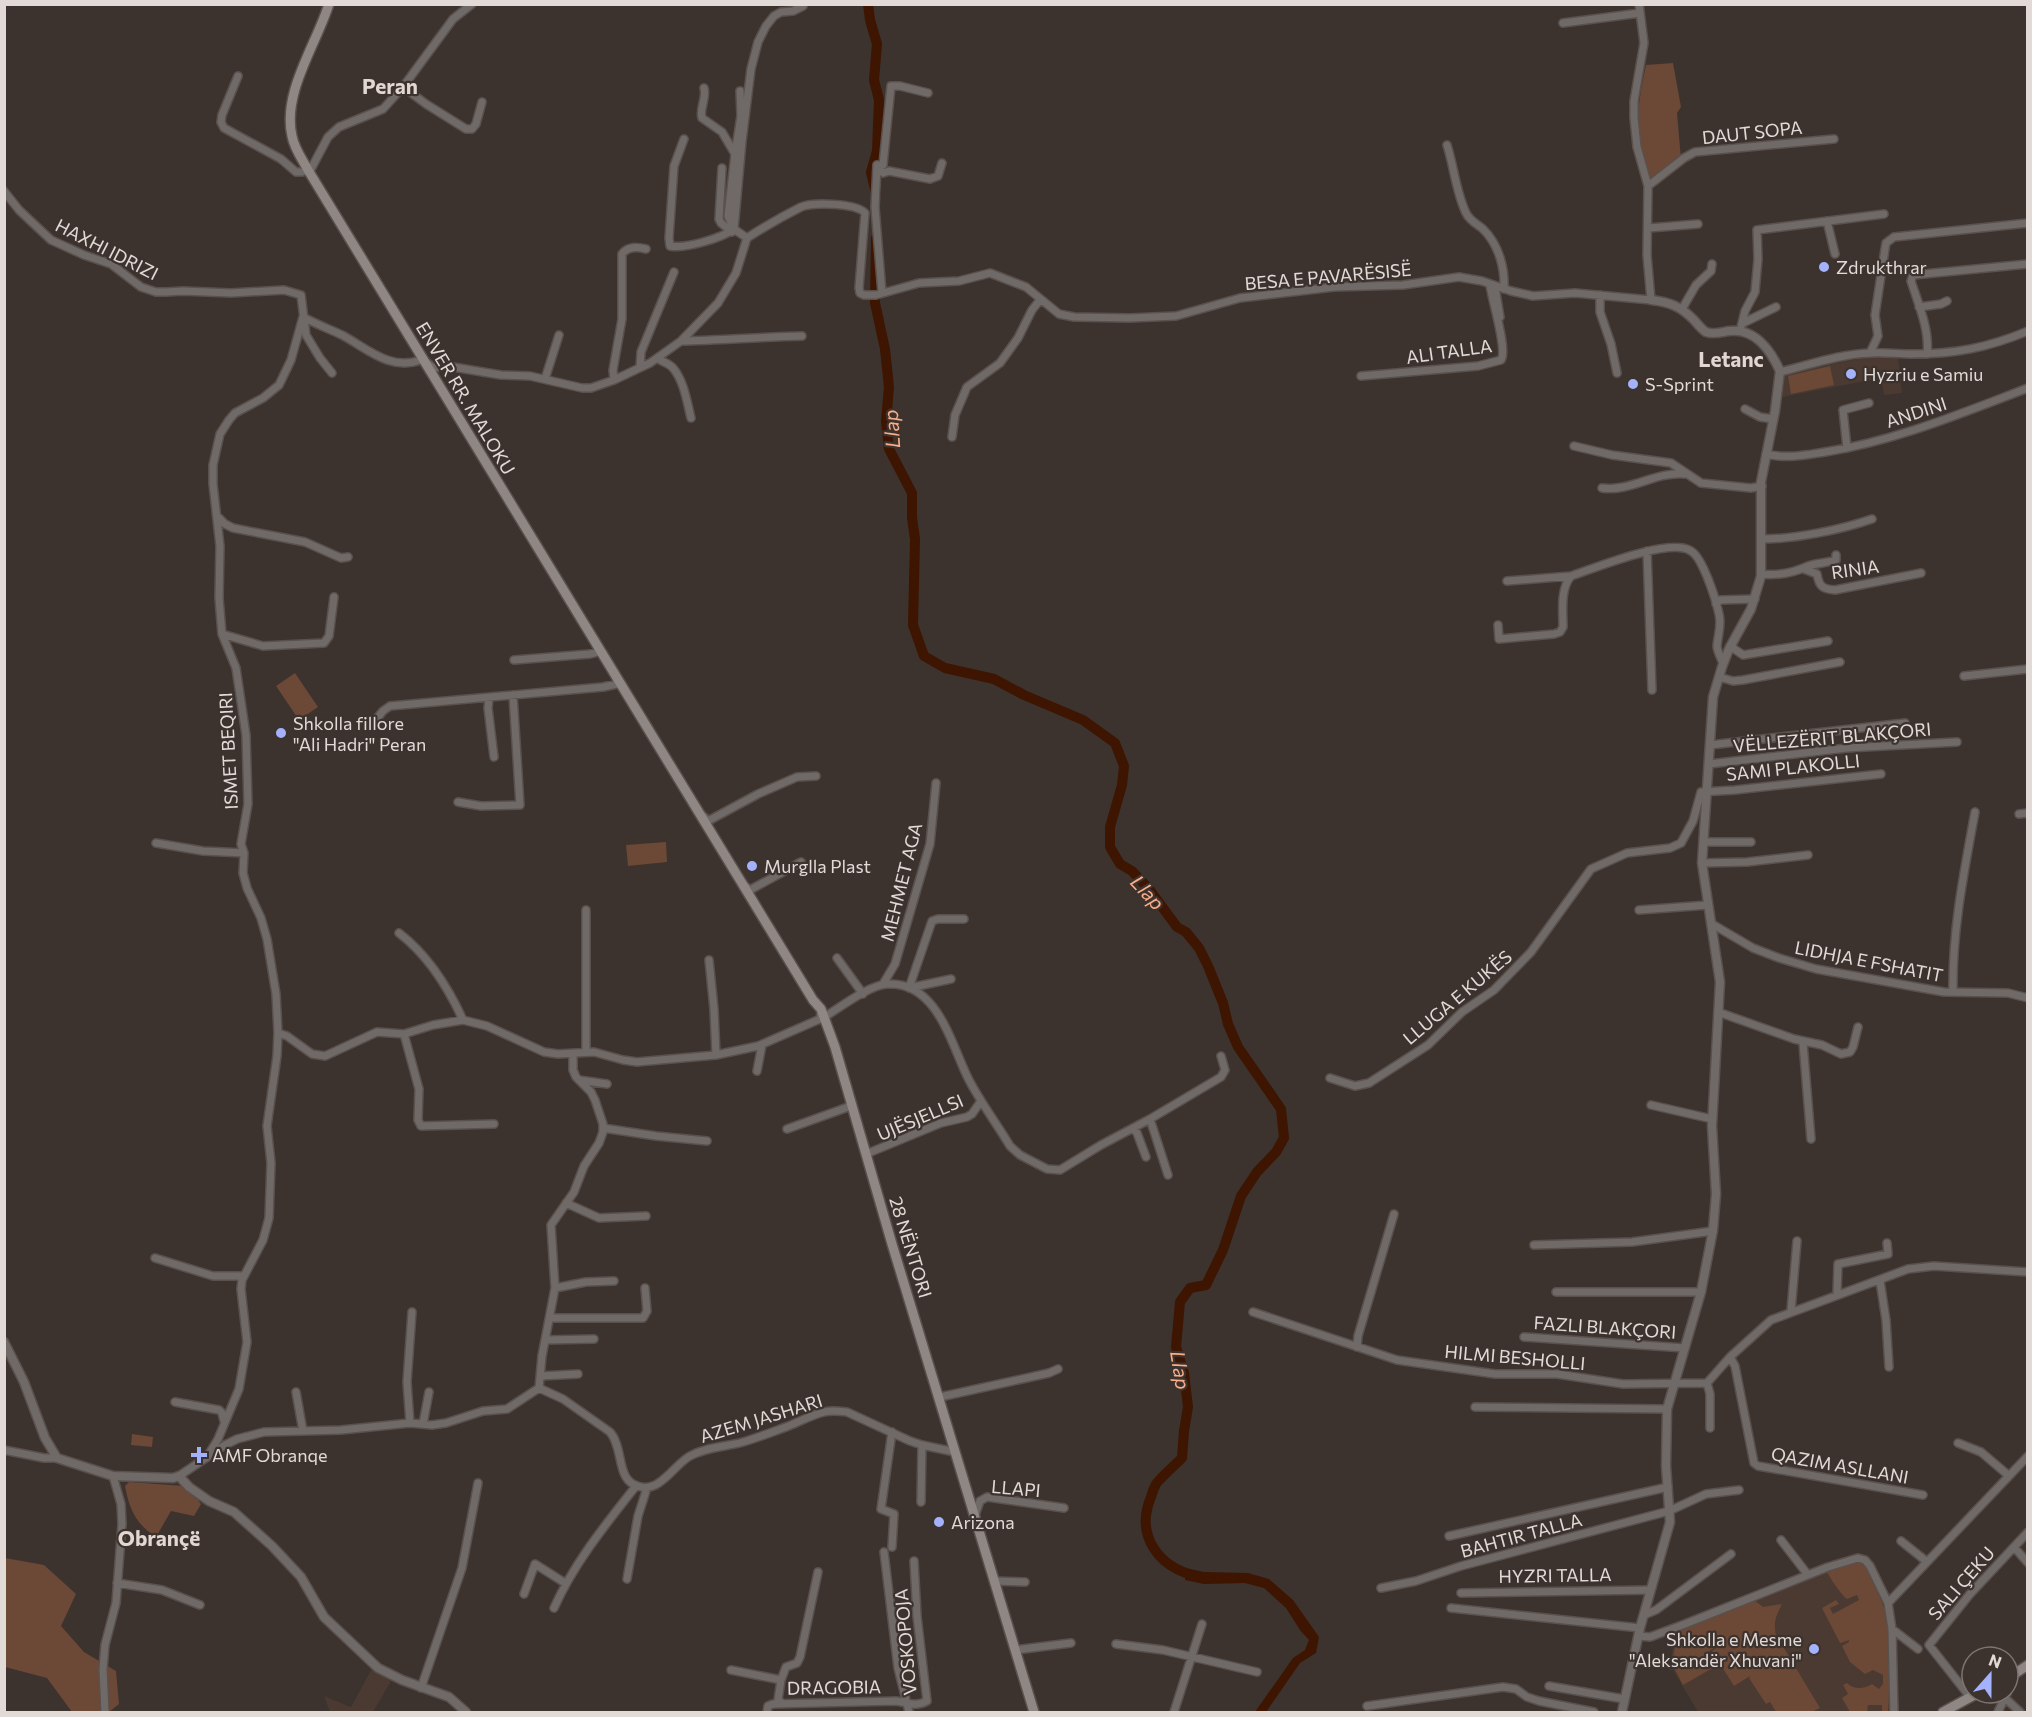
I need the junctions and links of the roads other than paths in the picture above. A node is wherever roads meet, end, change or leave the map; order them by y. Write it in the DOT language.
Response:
graph roads {
  1 [pos="329,4"];
  2 [pos="472,4"];
  3 [pos="803,6"];
  4 [pos="1640,9"];
  5 [pos="1563,22"];
  6 [pos="238,76"];
  7 [pos="403,87"];
  8 [pos="704,88"];
  9 [pos="740,91"];
  10 [pos="928,93"];
  11 [pos="482,102"];
  12 [pos="684,139"];
  13 [pos="1834,139"];
  14 [pos="1447,145"];
  15 [pos="735,154"];
  16 [pos="942,163"];
  17 [pos="877,165"];
  18 [pos="722,168"];
  19 [pos="308,170"];
  20 [pos="1648,186"];
  21 [pos="4,190"];
  22 [pos="1884,214"];
  23 [pos="1827,221"];
  24 [pos="2028,223"];
  25 [pos="1698,224"];
  26 [pos="1649,228"];
  27 [pos="733,231"];
  28 [pos="747,238"];
  29 [pos="646,249"];
  30 [pos="1835,254"];
  31 [pos="1712,264"];
  32 [pos="2028,264"];
  33 [pos="674,272"];
  34 [pos="1492,286"];
  35 [pos="1504,289"];
  36 [pos="879,294"];
  37 [pos="1600,295"];
  38 [pos="1040,300"];
  39 [pos="1651,300"];
  40 [pos="1947,301"];
  41 [pos="1776,307"];
  42 [pos="1919,307"];
  43 [pos="1682,309"];
  44 [pos="303,317"];
  45 [pos="1742,327"];
  46 [pos="2028,331"];
  47 [pos="559,335"];
  48 [pos="802,336"];
  49 [pos="681,341"];
  50 [pos="419,352"];
  51 [pos="1870,353"];
  52 [pos="1927,354"];
  53 [pos="1508,357"];
  54 [pos="657,358"];
  55 [pos="426,362"];
  56 [pos="640,367"];
  57 [pos="1780,372"];
  58 [pos="332,373"];
  59 [pos="1617,373"];
  60 [pos="1361,376"];
  61 [pos="545,379"];
  62 [pos="614,380"];
  63 [pos="2028,388"];
  64 [pos="1869,403"];
  65 [pos="1745,409"];
  66 [pos="691,418"];
  67 [pos="1773,418"];
  68 [pos="952,437"];
  69 [pos="1574,446"];
  70 [pos="1847,448"];
  71 [pos="1766,454"];
  72 [pos="1685,474"];
  73 [pos="1762,486"];
  74 [pos="1602,488"];
  75 [pos="217,516"];
  76 [pos="1872,519"];
  77 [pos="1762,539"];
  78 [pos="1647,551"];
  79 [pos="1836,555"];
  80 [pos="348,557"];
  81 [pos="1804,569"];
  82 [pos="1922,573"];
  83 [pos="1761,574"];
  84 [pos="1571,576"];
  85 [pos="1507,581"];
  86 [pos="334,597"];
  87 [pos="1755,600"];
  88 [pos="1716,604"];
  89 [pos="1498,625"];
  90 [pos="222,634"];
  91 [pos="1828,640"];
  92 [pos="597,644"];
  93 [pos="1730,646"];
  94 [pos="514,660"];
  95 [pos="1840,662"];
  96 [pos="1724,663"];
  97 [pos="2028,669"];
  98 [pos="615,676"];
  99 [pos="1964,676"];
  100 [pos="1719,677"];
  101 [pos="1652,690"];
  102 [pos="513,695"];
  103 [pos="489,698"];
  104 [pos="374,722"];
  105 [pos="1905,723"];
  106 [pos="1957,742"];
  107 [pos="1710,745"];
  108 [pos="494,757"];
  109 [pos="1709,764"];
  110 [pos="1881,774"];
  111 [pos="816,776"];
  112 [pos="936,783"];
  113 [pos="1708,792"];
  114 [pos="458,802"];
  115 [pos="1975,812"];
  116 [pos="2028,813"];
  117 [pos="702,814"];
  118 [pos="2019,814"];
  119 [pos="1705,842"];
  120 [pos="1751,842"];
  121 [pos="156,843"];
  122 [pos="244,854"];
  123 [pos="1808,855"];
  124 [pos="801,862"];
  125 [pos="1702,863"];
  126 [pos="742,884"];
  127 [pos="1707,905"];
  128 [pos="586,910"];
  129 [pos="1639,910"];
  130 [pos="964,919"];
  131 [pos="1712,924"];
  132 [pos="399,933"];
  133 [pos="837,958"];
  134 [pos="709,960"];
  135 [pos="951,979"];
  136 [pos="884,984"];
  137 [pos="909,988"];
  138 [pos="1953,992"];
  139 [pos="863,994"];
  140 [pos="2028,998"];
  141 [pos="821,1009"];
  142 [pos="1718,1012"];
  143 [pos="463,1020"];
  144 [pos="1858,1027"];
  145 [pos="279,1033"];
  146 [pos="404,1034"];
  147 [pos="1803,1043"];
  148 [pos="762,1045"];
  149 [pos="586,1052"];
  150 [pos="573,1054"];
  151 [pos="716,1055"];
  152 [pos="1221,1056"];
  153 [pos="756,1071"];
  154 [pos="1330,1078"];
  155 [pos="579,1080"];
  156 [pos="607,1084"];
  157 [pos="981,1101"];
  158 [pos="1651,1105"];
  159 [pos="852,1106"];
  160 [pos="1150,1119"];
  161 [pos="1712,1119"];
  162 [pos="494,1124"];
  163 [pos="603,1128"];
  164 [pos="1133,1128"];
  165 [pos="787,1129"];
  166 [pos="1811,1139"];
  167 [pos="707,1141"];
  168 [pos="866,1154"];
  169 [pos="1146,1157"];
  170 [pos="1168,1175"];
  171 [pos="566,1203"];
  172 [pos="1394,1214"];
  173 [pos="646,1216"];
  174 [pos="1713,1231"];
  175 [pos="1797,1241"];
  176 [pos="1887,1243"];
  177 [pos="1534,1245"];
  178 [pos="155,1258"];
  179 [pos="2028,1272"];
  180 [pos="243,1276"];
  181 [pos="614,1281"];
  182 [pos="1880,1281"];
  183 [pos="645,1288"];
  184 [pos="554,1291"];
  185 [pos="1556,1292"];
  186 [pos="1701,1292"];
  187 [pos="1837,1294"];
  188 [pos="1791,1311"];
  189 [pos="412,1312"];
  190 [pos="1252,1312"];
  191 [pos="550,1318"];
  192 [pos="1524,1336"];
  193 [pos="594,1339"];
  194 [pos="545,1340"];
  195 [pos="4,1342"];
  196 [pos="1357,1347"];
  197 [pos="1685,1348"];
  198 [pos="1730,1357"];
  199 [pos="1888,1367"];
  200 [pos="1058,1369"];
  201 [pos="578,1374"];
  202 [pos="542,1376"];
  203 [pos="1673,1383"];
  204 [pos="1707,1383"];
  205 [pos="540,1388"];
  206 [pos="296,1392"];
  207 [pos="429,1392"];
  208 [pos="940,1397"];
  209 [pos="175,1402"];
  210 [pos="1475,1407"];
  211 [pos="1667,1409"];
  212 [pos="224,1421"];
  213 [pos="411,1423"];
  214 [pos="423,1424"];
  215 [pos="1710,1428"];
  216 [pos="303,1431"];
  217 [pos="892,1432"];
  218 [pos="1958,1443"];
  219 [pos="922,1445"];
  220 [pos="4,1450"];
  221 [pos="955,1450"];
  222 [pos="207,1456"];
  223 [pos="2028,1456"];
  224 [pos="57,1458"];
  225 [pos="2008,1475"];
  226 [pos="113,1476"];
  227 [pos="179,1476"];
  228 [pos="478,1483"];
  229 [pos="636,1485"];
  230 [pos="1668,1487"];
  231 [pos="647,1488"];
  232 [pos="1739,1490"];
  233 [pos="1923,1495"];
  234 [pos="921,1502"];
  235 [pos="1064,1508"];
  236 [pos="1669,1511"];
  237 [pos="975,1515"];
  238 [pos="2028,1532"];
  239 [pos="1449,1536"];
  240 [pos="1781,1540"];
  241 [pos="1901,1540"];
  242 [pos="2014,1546"];
  243 [pos="892,1547"];
  244 [pos="884,1552"];
  245 [pos="1731,1554"];
  246 [pos="914,1561"];
  247 [pos="1926,1561"];
  248 [pos="2028,1563"];
  249 [pos="818,1572"];
  250 [pos="1808,1575"];
  251 [pos="627,1579"];
  252 [pos="994,1581"];
  253 [pos="1024,1582"];
  254 [pos="117,1583"];
  255 [pos="565,1583"];
  256 [pos="1381,1588"];
  257 [pos="1650,1590"];
  258 [pos="1461,1593"];
  259 [pos="524,1594"];
  260 [pos="1888,1603"];
  261 [pos="200,1605"];
  262 [pos="554,1608"];
  263 [pos="1451,1608"];
  264 [pos="1644,1615"];
  265 [pos="1202,1623"];
  266 [pos="1892,1629"];
  267 [pos="1639,1632"];
  268 [pos="1071,1643"];
  269 [pos="1116,1644"];
  270 [pos="1918,1649"];
  271 [pos="1015,1650"];
  272 [pos="1191,1656"];
  273 [pos="731,1670"];
  274 [pos="1257,1672"];
  275 [pos="1960,1679"];
  276 [pos="781,1680"];
  277 [pos="1549,1686"];
  278 [pos="421,1688"];
  279 [pos="1624,1699"];
  280 [pos="782,1703"];
  281 [pos="1960,1703"];
  282 [pos="908,1704"];
  283 [pos="1367,1707"];
  284 [pos="105,1713"];
  285 [pos="466,1713"];
  286 [pos="767,1713"];
  287 [pos="909,1713"];
  288 [pos="1034,1713"];
  289 [pos="1174,1713"];
  290 [pos="1594,1713"];
  291 [pos="1622,1713"];
  292 [pos="1894,1713"];
  293 [pos="1943,1713"];
  1 -- 19 [label="main road, ENVER RR. MALOKU"];
  2 -- 7 [label="street"];
  3 -- 27 [label="street"];
  4 -- 5 [label="street"];
  4 -- 20 [label="street"];
  6 -- 19 [label="street"];
  7 -- 11 [label="street"];
  7 -- 19 [label="street"];
  8 -- 15 [label="street"];
  9 -- 15 [label="street"];
  10 -- 17 [label="street"];
  12 -- 27 [label="street"];
  13 -- 20 [label="street, DAUT SOPA"];
  14 -- 35 [label="street"];
  15 -- 27 [label="street"];
  16 -- 17 [label="street"];
  17 -- 36 [label="street"];
  18 -- 27 [label="street"];
  19 -- 50 [label="main road, ENVER RR. MALOKU"];
  20 -- 26 [label="street"];
  21 -- 44 [label="street, HAXHI IDRIZI"];
  22 -- 23 [label="street"];
  23 -- 30 [label="street"];
  23 -- 45 [label="street"];
  24 -- 51 [label="street"];
  25 -- 26 [label="street"];
  26 -- 39 [label="street"];
  27 -- 28 [label="street"];
  28 -- 36 [label="street, BESA E PAVARËSISË"];
  28 -- 49 [label="street"];
  29 -- 62 [label="street"];
  31 -- 43 [label="street"];
  32 -- 42 [label="street"];
  33 -- 56 [label="street"];
  34 -- 35 [label="street, BESA E PAVARËSISË"];
  34 -- 38 [label="street, BESA E PAVARËSISË"];
  34 -- 53 [label="street"];
  34 -- 60 [label="street, ALI TALLA"];
  35 -- 37 [label="street, BESA E PAVARËSISË"];
  36 -- 38 [label="street, BESA E PAVARËSISË"];
  37 -- 39 [label="street, BESA E PAVARËSISË"];
  37 -- 59 [label="street"];
  38 -- 68 [label="street"];
  39 -- 43 [label="street"];
  40 -- 42 [label="street"];
  41 -- 45 [label="street"];
  42 -- 52 [label="street"];
  43 -- 45 [label="street"];
  44 -- 50 [label="street"];
  44 -- 58 [label="street"];
  44 -- 75 [label="street, ISMET BEQIRI"];
  45 -- 57 [label="street"];
  46 -- 52 [label="street"];
  47 -- 61 [label="street"];
  48 -- 49 [label="street"];
  49 -- 54 [label="street"];
  50 -- 55 [label="main road, ENVER RR. MALOKU"];
  51 -- 52 [label="street"];
  51 -- 57 [label="street"];
  54 -- 56 [label="street"];
  54 -- 66 [label="street"];
  55 -- 61 [label="street"];
  55 -- 92 [label="main road, ENVER RR. MALOKU"];
  56 -- 62 [label="street"];
  57 -- 67 [label="street, SAMI PLAKOLLI"];
  61 -- 62 [label="street"];
  63 -- 70 [label="street, ANDINI"];
  64 -- 70 [label="street, ANDINI"];
  65 -- 67 [label="street"];
  67 -- 71 [label="street, SAMI PLAKOLLI"];
  69 -- 72 [label="street"];
  70 -- 71 [label="street, ANDINI"];
  71 -- 73 [label="street, SAMI PLAKOLLI"];
  72 -- 73 [label="street"];
  72 -- 74 [label="street"];
  73 -- 77 [label="street, SAMI PLAKOLLI"];
  75 -- 80 [label="street"];
  75 -- 90 [label="street, ISMET BEQIRI"];
  76 -- 77 [label="street"];
  77 -- 83 [label="street, SAMI PLAKOLLI"];
  78 -- 84 [label="street"];
  78 -- 88 [label="street"];
  78 -- 101 [label="street"];
  79 -- 81 [label="street, RINIA"];
  81 -- 82 [label="street, RINIA"];
  81 -- 83 [label="street, RINIA"];
  83 -- 87 [label="street, SAMI PLAKOLLI"];
  84 -- 85 [label="street"];
  84 -- 89 [label="street"];
  86 -- 90 [label="street"];
  87 -- 88 [label="street"];
  87 -- 93 [label="street, SAMI PLAKOLLI"];
  88 -- 96 [label="street"];
  90 -- 122 [label="street, ISMET BEQIRI"];
  91 -- 93 [label="street"];
  92 -- 94 [label="street"];
  92 -- 98 [label="main road, ENVER RR. MALOKU"];
  93 -- 96 [label="street, SAMI PLAKOLLI"];
  95 -- 100 [label="street"];
  96 -- 100 [label="street, SAMI PLAKOLLI"];
  97 -- 99 [label="street"];
  98 -- 102 [label="street"];
  98 -- 117 [label="main road, ENVER RR. MALOKU"];
  100 -- 107 [label="street, SAMI PLAKOLLI"];
  102 -- 103 [label="street"];
  102 -- 114 [label="street"];
  103 -- 104 [label="street"];
  103 -- 108 [label="street"];
  105 -- 107 [label="street"];
  106 -- 109 [label="street, VËLLEZËRIT BLAKÇORI"];
  107 -- 109 [label="street, SAMI PLAKOLLI"];
  109 -- 113 [label="street, SAMI PLAKOLLI"];
  110 -- 113 [label="street, SAMI PLAKOLLI"];
  111 -- 117 [label="street"];
  112 -- 136 [label="street, MEHMET AGA"];
  113 -- 119 [label="street, SAMI PLAKOLLI"];
  113 -- 154 [label="street, LLUGA E KUKËS"];
  115 -- 138 [label="street"];
  116 -- 118 [label="street"];
  117 -- 126 [label="main road, ENVER RR. MALOKU"];
  119 -- 120 [label="street"];
  119 -- 125 [label="street, SAMI PLAKOLLI"];
  121 -- 122 [label="street"];
  122 -- 145 [label="street"];
  123 -- 125 [label="street"];
  124 -- 126 [label="street"];
  125 -- 127 [label="street, SAMI PLAKOLLI"];
  126 -- 141 [label="main road, ENVER RR. MALOKU"];
  127 -- 129 [label="street"];
  127 -- 131 [label="street, SAMI PLAKOLLI"];
  128 -- 149 [label="street"];
  130 -- 137 [label="street"];
  131 -- 138 [label="street, LIDHJA E FSHATIT"];
  131 -- 142 [label="street, SAMI PLAKOLLI"];
  132 -- 143 [label="street"];
  133 -- 139 [label="street"];
  134 -- 151 [label="street"];
  135 -- 137 [label="street"];
  136 -- 137 [label="street"];
  136 -- 139 [label="street"];
  137 -- 157 [label="street"];
  138 -- 140 [label="street, LIDHJA E FSHATIT"];
  139 -- 141 [label="street"];
  141 -- 148 [label="street"];
  141 -- 159 [label="main road, 28 NËNTORI"];
  142 -- 147 [label="street"];
  142 -- 161 [label="street, SAMI PLAKOLLI"];
  143 -- 146 [label="street"];
  143 -- 150 [label="street"];
  144 -- 147 [label="street"];
  145 -- 146 [label="street"];
  145 -- 180 [label="street"];
  146 -- 162 [label="street"];
  147 -- 166 [label="street"];
  148 -- 151 [label="street"];
  148 -- 153 [label="street"];
  149 -- 150 [label="street"];
  149 -- 151 [label="street"];
  150 -- 155 [label="street"];
  152 -- 160 [label="street"];
  155 -- 156 [label="street"];
  155 -- 163 [label="street"];
  157 -- 164 [label="street"];
  157 -- 168 [label="street, UJËSJELLSI"];
  158 -- 161 [label="street"];
  159 -- 165 [label="street"];
  159 -- 168 [label="main road, 28 NËNTORI"];
  160 -- 164 [label="street"];
  160 -- 170 [label="street"];
  161 -- 174 [label="street, SAMI PLAKOLLI"];
  163 -- 167 [label="street"];
  163 -- 171 [label="street"];
  164 -- 169 [label="street"];
  168 -- 208 [label="main road, 28 NËNTORI"];
  171 -- 173 [label="street"];
  171 -- 184 [label="street"];
  172 -- 196 [label="street"];
  174 -- 177 [label="street"];
  174 -- 186 [label="street, SAMI PLAKOLLI"];
  175 -- 188 [label="street"];
  176 -- 187 [label="street"];
  178 -- 180 [label="street"];
  179 -- 182 [label="street"];
  180 -- 212 [label="street"];
  181 -- 184 [label="street"];
  182 -- 187 [label="street"];
  182 -- 199 [label="street"];
  183 -- 191 [label="street"];
  184 -- 191 [label="street"];
  185 -- 186 [label="street"];
  186 -- 197 [label="street, SAMI PLAKOLLI"];
  187 -- 188 [label="street"];
  188 -- 198 [label="street"];
  189 -- 213 [label="street"];
  190 -- 196 [label="street, HILMI BESHOLLI"];
  191 -- 194 [label="street"];
  192 -- 197 [label="street, FAZLI BLAKÇORI"];
  193 -- 194 [label="street"];
  194 -- 202 [label="street"];
  195 -- 224 [label="street"];
  196 -- 203 [label="street, HILMI BESHOLLI"];
  197 -- 203 [label="street, SAMI PLAKOLLI"];
  198 -- 204 [label="street"];
  198 -- 233 [label="street, QAZIM ASLLANI"];
  200 -- 208 [label="street"];
  201 -- 202 [label="street"];
  202 -- 205 [label="street"];
  203 -- 204 [label="street, HILMI BESHOLLI"];
  203 -- 211 [label="street"];
  204 -- 215 [label="street"];
  205 -- 214 [label="street"];
  205 -- 229 [label="street"];
  206 -- 216 [label="street"];
  207 -- 214 [label="street"];
  208 -- 221 [label="main road, 28 NËNTORI"];
  209 -- 212 [label="street"];
  210 -- 211 [label="street"];
  211 -- 230 [label="street"];
  212 -- 222 [label="street"];
  213 -- 214 [label="street"];
  213 -- 216 [label="street"];
  216 -- 222 [label="street"];
  217 -- 219 [label="street, AZEM JASHARI"];
  217 -- 231 [label="street, AZEM JASHARI"];
  217 -- 243 [label="street"];
  218 -- 225 [label="street"];
  219 -- 221 [label="street, AZEM JASHARI"];
  219 -- 234 [label="street"];
  220 -- 224 [label="street"];
  221 -- 237 [label="main road, 28 NËNTORI"];
  222 -- 227 [label="street"];
  223 -- 225 [label="street"];
  224 -- 226 [label="street"];
  225 -- 247 [label="street"];
  226 -- 227 [label="street"];
  226 -- 254 [label="street"];
  227 -- 278 [label="street"];
  228 -- 278 [label="street"];
  229 -- 231 [label="street"];
  229 -- 255 [label="street"];
  230 -- 236 [label="street"];
  230 -- 239 [label="street"];
  231 -- 251 [label="street"];
  232 -- 236 [label="street"];
  235 -- 237 [label="street, LLAPI"];
  236 -- 256 [label="street, BAHTIR TALLA"];
  236 -- 257 [label="street"];
  237 -- 252 [label="main road, 28 NËNTORI"];
  238 -- 242 [label="street, SALI ÇEKU"];
  240 -- 250 [label="street"];
  241 -- 247 [label="street"];
  242 -- 248 [label="street, SALI ÇEKU"];
  242 -- 275 [label="street, SALI ÇEKU"];
  244 -- 282 [label="street"];
  245 -- 264 [label="street"];
  246 -- 282 [label="street, VOSKOPOJA"];
  247 -- 260 [label="street"];
  249 -- 276 [label="street"];
  250 -- 260 [label="street"];
  250 -- 267 [label="street"];
  252 -- 253 [label="street"];
  252 -- 271 [label="main road, 28 NËNTORI"];
  254 -- 261 [label="street"];
  254 -- 284 [label="street"];
  255 -- 259 [label="street"];
  255 -- 262 [label="street"];
  257 -- 258 [label="street, HYZRI TALLA"];
  257 -- 264 [label="street"];
  260 -- 266 [label="street"];
  263 -- 267 [label="street"];
  264 -- 267 [label="street"];
  265 -- 272 [label="street"];
  266 -- 270 [label="street"];
  266 -- 292 [label="street"];
  267 -- 279 [label="street"];
  268 -- 271 [label="street"];
  269 -- 272 [label="street"];
  271 -- 288 [label="main road, 28 NËNTORI"];
  272 -- 274 [label="street"];
  272 -- 289 [label="street"];
  273 -- 276 [label="street"];
  276 -- 280 [label="street"];
  277 -- 279 [label="street"];
  278 -- 285 [label="street"];
  279 -- 291 [label="street"];
  280 -- 282 [label="street, DRAGOBIA"];
  280 -- 286 [label="street, DRAGOBIA"];
  281 -- 293 [label="main road"];
  282 -- 287 [label="street"];
  283 -- 290 [label="street"];
}
